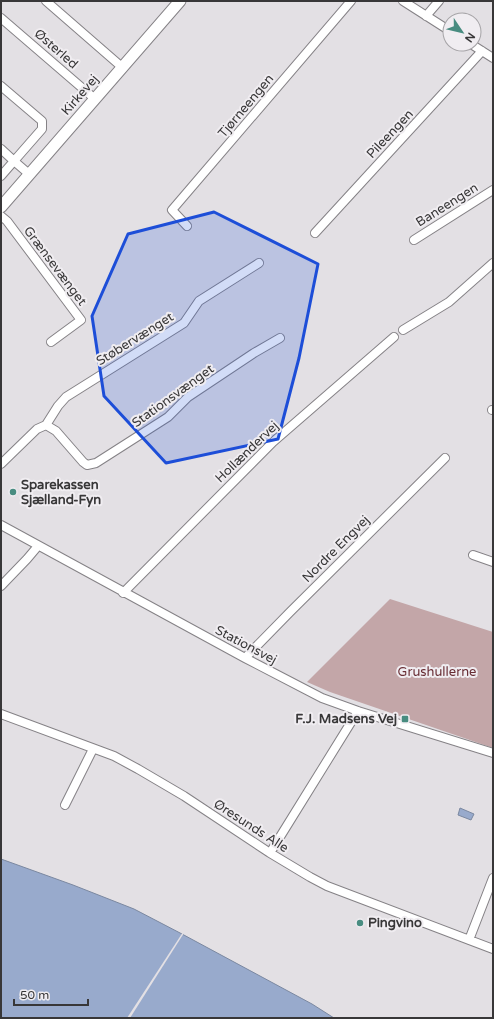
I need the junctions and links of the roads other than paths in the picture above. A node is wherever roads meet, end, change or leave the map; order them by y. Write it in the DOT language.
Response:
graph roads {
  1 [pos="46,1"];
  2 [pos="180,1"];
  3 [pos="351,1"];
  4 [pos="403,1"];
  5 [pos="439,1"];
  6 [pos="426,16"];
  7 [pos="1,18"];
  8 [pos="442,26"];
  9 [pos="482,51"];
  10 [pos="481,52"];
  11 [pos="493,58"];
  12 [pos="123,68"];
  13 [pos="1,86"];
  14 [pos="95,99"];
  15 [pos="1,149"];
  16 [pos="14,161"];
  17 [pos="29,174"];
  18 [pos="1,176"];
  19 [pos="493,190"];
  20 [pos="1,207"];
  21 [pos="1,216"];
  22 [pos="187,226"];
  23 [pos="315,233"];
  24 [pos="414,240"];
  25 [pos="259,263"];
  26 [pos="493,263"];
  27 [pos="403,330"];
  28 [pos="394,337"];
  29 [pos="280,338"];
  30 [pos="51,342"];
  31 [pos="46,425"];
  32 [pos="3,458"];
  33 [pos="445,458"];
  34 [pos="1,525"];
  35 [pos="38,546"];
  36 [pos="473,555"];
  37 [pos="493,562"];
  38 [pos="1,586"];
  39 [pos="124,593"];
  40 [pos="245,658"];
  41 [pos="358,711"];
  42 [pos="1,714"];
  43 [pos="93,749"];
  44 [pos="493,753"];
  45 [pos="66,805"];
  46 [pos="270,853"];
  47 [pos="493,878"];
  48 [pos="469,940"];
  49 [pos="493,949"];
  1 -- 12 [label="street"];
  2 -- 12 [label="main road, Kirkevej"];
  3 -- 22 [label="street, Tjørneengen"];
  4 -- 6 [label="street"];
  5 -- 6 [label="street"];
  6 -- 8 [label="street"];
  7 -- 14 [label="street, Østerled"];
  9 -- 11 [label="street"];
  10 -- 23 [label="street, Pileengen"];
  12 -- 14 [label="main road, Kirkevej"];
  13 -- 16 [label="street"];
  14 -- 17 [label="main road, Kirkevej"];
  15 -- 16 [label="street"];
  16 -- 17 [label="street"];
  16 -- 18 [label="street"];
  17 -- 20 [label="main road, Kirkevej"];
  19 -- 24 [label="street, Baneengen"];
  21 -- 30 [label="street, Grænsevænget"];
  25 -- 31 [label="street, Støbervænget"];
  26 -- 27 [label="street"];
  28 -- 39 [label="street, Hollændervej"];
  29 -- 31 [label="street, Stationsvænget"];
  31 -- 32 [label="street"];
  33 -- 40 [label="street, Nordre Engvej"];
  34 -- 35 [label="street, Stationsvej"];
  35 -- 38 [label="street"];
  35 -- 39 [label="street, Stationsvej"];
  36 -- 37 [label="street"];
  39 -- 40 [label="street, Stationsvej"];
  40 -- 41 [label="street, Stationsvej"];
  41 -- 44 [label="street, Stationsvej"];
  41 -- 46 [label="street"];
  42 -- 43 [label="street, Øresunds Alle"];
  43 -- 45 [label="street"];
  43 -- 46 [label="street, Øresunds Alle"];
  46 -- 48 [label="street, Øresunds Alle"];
  47 -- 48 [label="street"];
  48 -- 49 [label="street, Øresunds Alle"];
}
